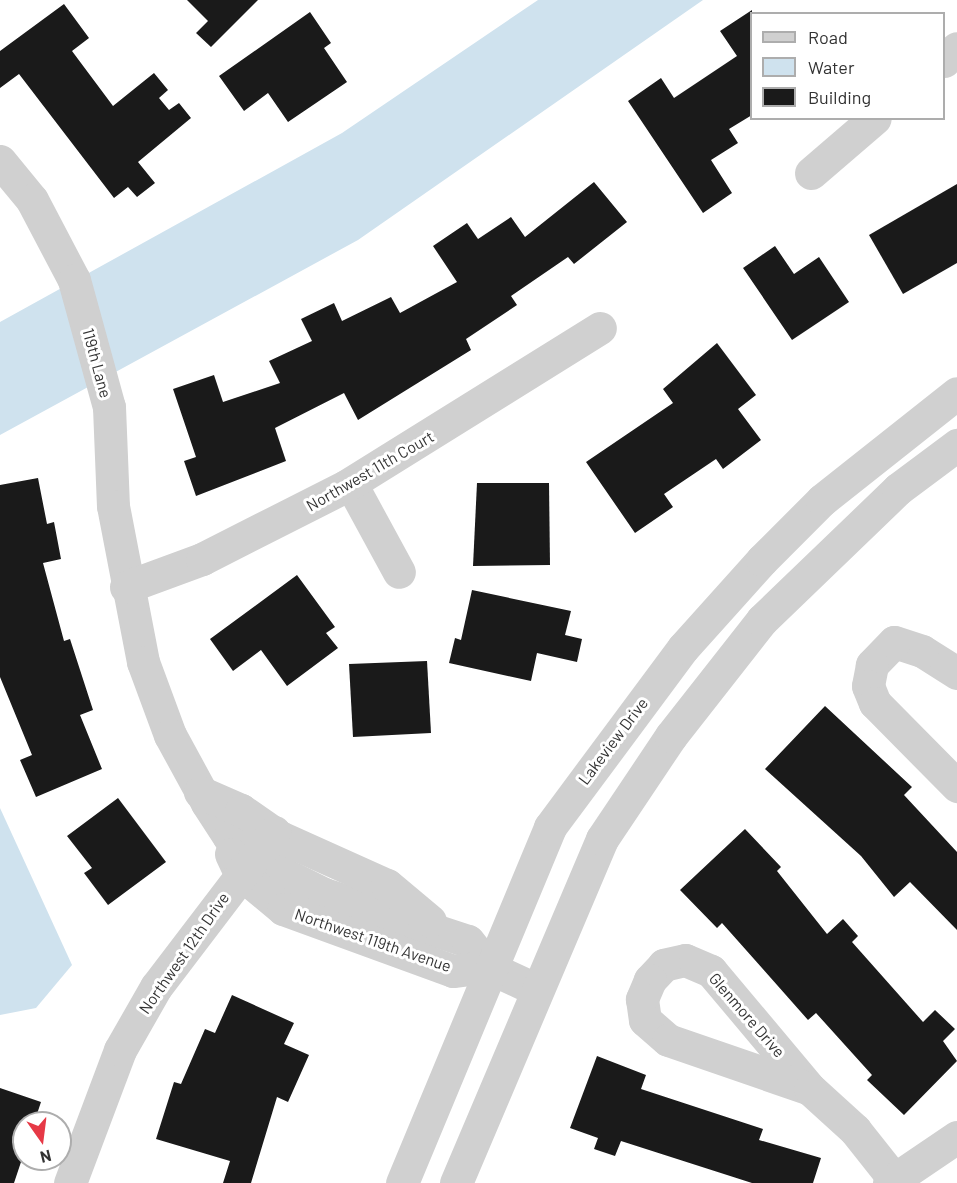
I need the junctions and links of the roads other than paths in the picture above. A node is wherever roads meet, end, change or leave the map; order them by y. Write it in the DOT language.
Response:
graph roads {
  1 [pos="957,48"];
  2 [pos="945,60"];
  3 [pos="873,120"];
  4 [pos="0,161"];
  5 [pos="811,172"];
  6 [pos="600,328"];
  7 [pos="957,393"];
  8 [pos="957,445"];
  9 [pos="351,484"];
  10 [pos="399,572"];
  11 [pos="126,587"];
  12 [pos="957,673"];
  13 [pos="957,786"];
  14 [pos="204,798"];
  15 [pos="274,832"];
  16 [pos="246,865"];
  17 [pos="443,932"];
  18 [pos="488,967"];
  19 [pos="535,989"];
  20 [pos="810,1089"];
  21 [pos="957,1137"];
  22 [pos="891,1181"];
  23 [pos="70,1183"];
  24 [pos="402,1183"];
  25 [pos="456,1183"];
  1 -- 2 [label="street"];
  3 -- 5 [label="street"];
  4 -- 11 [label="street, 119th Lane"];
  6 -- 9 [label="street, Northwest 11th Court"];
  7 -- 18 [label="street, Lakeview Drive"];
  8 -- 19 [label="street"];
  9 -- 10 [label="street"];
  9 -- 11 [label="street, Northwest 11th Court"];
  11 -- 14 [label="street, Northwest 119th Avenue"];
  12 -- 13 [label="street"];
  14 -- 15 [label="street, Northwest 119th Avenue"];
  14 -- 16 [label="street, Northwest 119th Avenue"];
  15 -- 16 [label="street, Northwest 12th Drive"];
  15 -- 17 [label="street, Northwest 119th Avenue"];
  16 -- 17 [label="street, Northwest 119th Avenue"];
  16 -- 18 [label="street, Northwest 119th Avenue"];
  16 -- 23 [label="street, Northwest 12th Drive"];
  17 -- 18 [label="street, Northwest 119th Avenue"];
  18 -- 19 [label="street, Northwest 119th Avenue"];
  18 -- 24 [label="street, Lakeview Drive"];
  19 -- 25 [label="street"];
  20 -- 20 [label="street, Glenmore Drive"];
  20 -- 22 [label="street, Glenmore Drive"];
  21 -- 22 [label="street, Glenmore Drive"];
}
